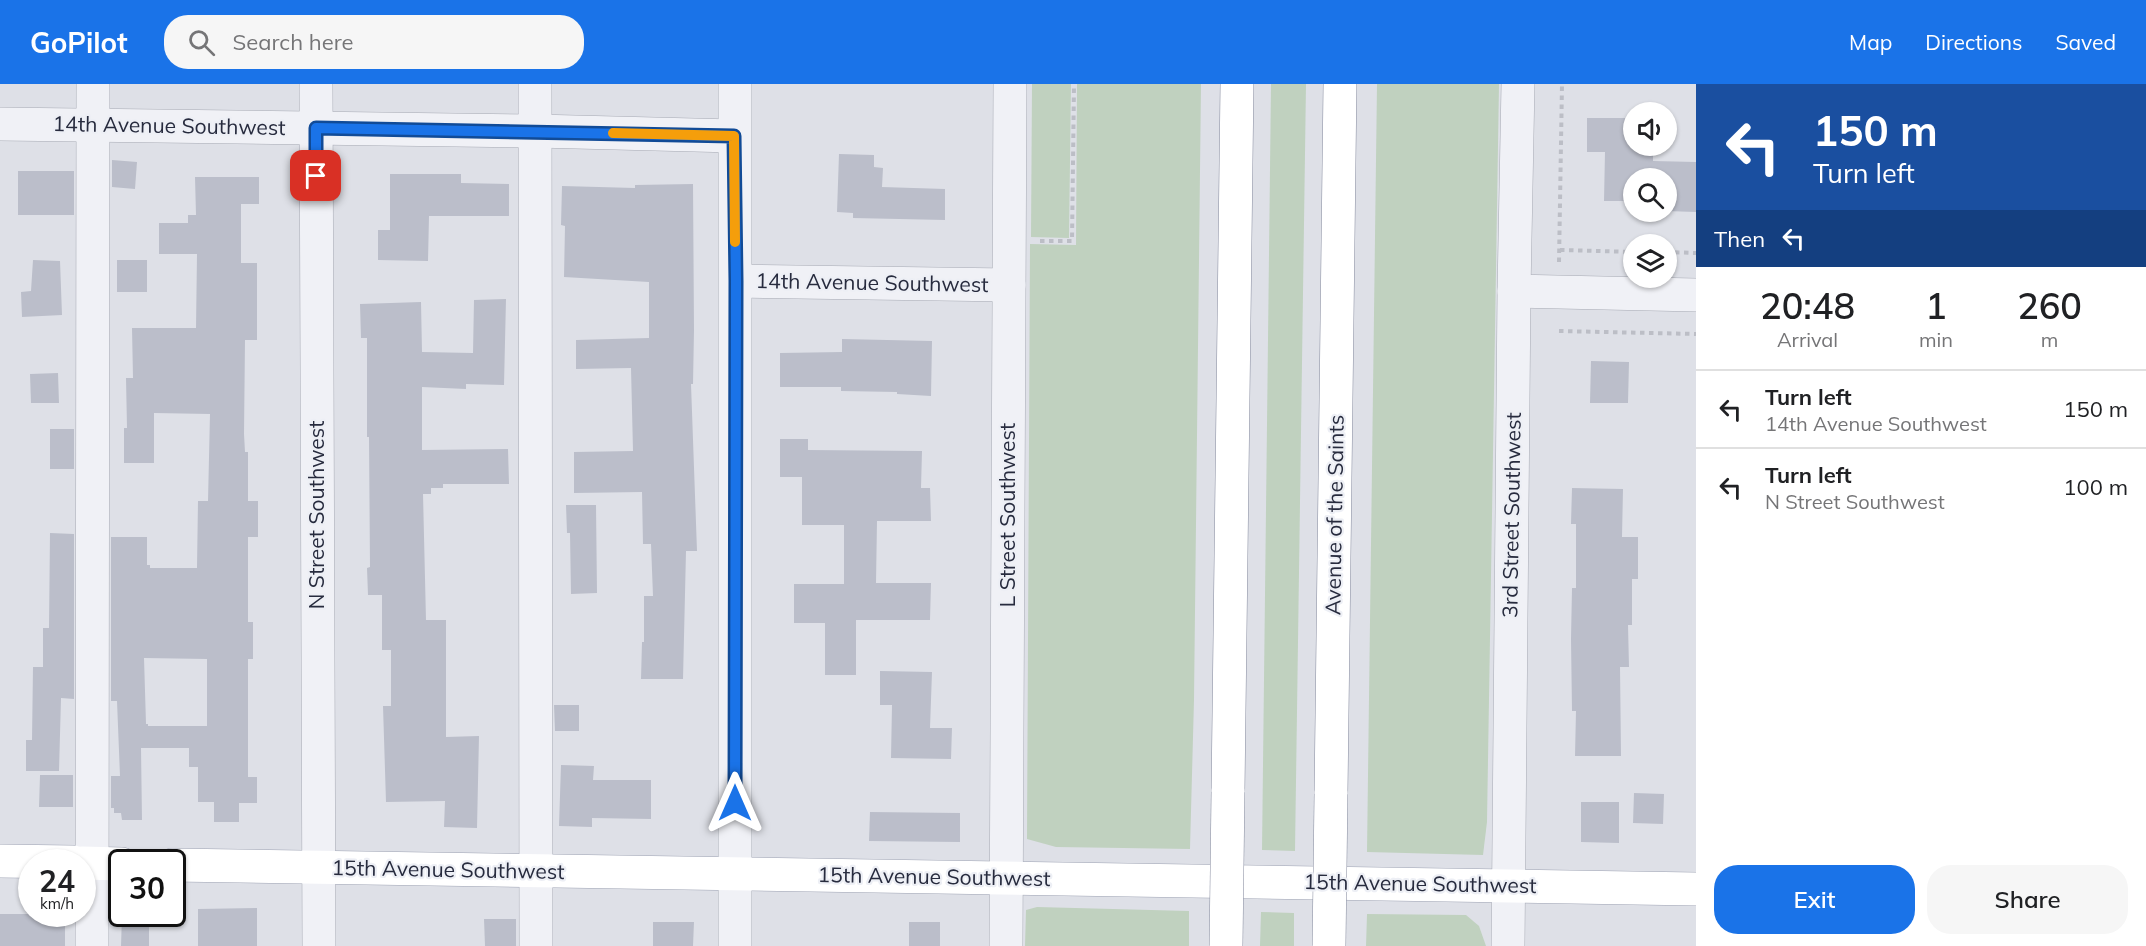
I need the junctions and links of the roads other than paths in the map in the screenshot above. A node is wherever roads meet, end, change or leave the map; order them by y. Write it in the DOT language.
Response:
graph roads {
  1 [pos="93,84"];
  2 [pos="316,84"];
  3 [pos="535,84"];
  4 [pos="735,84"];
  5 [pos="1010,84"];
  6 [pos="1237,84"];
  7 [pos="1340,84"];
  8 [pos="1518,84"];
  9 [pos="0,124"];
  10 [pos="93,124"];
  11 [pos="316,128"];
  12 [pos="536,131"];
  13 [pos="734,136"];
  14 [pos="736,281"];
  15 [pos="1009,285"];
  16 [pos="1514,291"];
  17 [pos="1696,295"];
  18 [pos="92,849"];
  19 [pos="0,861"];
  20 [pos="18,861"];
  21 [pos="186,865"];
  22 [pos="319,868"];
  23 [pos="537,872"];
  24 [pos="735,875"];
  25 [pos="1006,877"];
  26 [pos="1508,885"];
  27 [pos="1696,889"];
  28 [pos="92,927"];
  29 [pos="92,946"];
  30 [pos="319,946"];
  31 [pos="536,946"];
  32 [pos="735,946"];
  33 [pos="1006,946"];
  34 [pos="1226,946"];
  35 [pos="1329,946"];
  36 [pos="1508,946"];
  1 -- 10 [label="street"];
  2 -- 11 [label="street, N Street Southwest"];
  3 -- 12 [label="street"];
  4 -- 13 [label="street"];
  5 -- 15 [label="street, L Street Southwest"];
  6 -- 34 [label="main road, bridge"];
  7 -- 35 [label="main road, Avenue of the Saints, bridge"];
  8 -- 16 [label="street, 3rd Street Southwest"];
  9 -- 10 [label="street, 14th Avenue Southwest"];
  10 -- 11 [label="street, 14th Avenue Southwest"];
  10 -- 18 [label="street"];
  11 -- 12 [label="street, 14th Avenue Southwest"];
  11 -- 22 [label="street, N Street Southwest"];
  12 -- 13 [label="street, 14th Avenue Southwest"];
  12 -- 23 [label="street"];
  13 -- 14 [label="street"];
  14 -- 15 [label="street, 14th Avenue Southwest"];
  14 -- 24 [label="street"];
  15 -- 25 [label="street, L Street Southwest"];
  16 -- 17 [label="street"];
  16 -- 26 [label="street, 3rd Street Southwest"];
  19 -- 20 [label="main road"];
  21 -- 22 [label="main road, 15th Avenue Southwest"];
  22 -- 23 [label="main road, 15th Avenue Southwest"];
  22 -- 30 [label="street, N Street Southwest"];
  23 -- 24 [label="main road, 15th Avenue Southwest"];
  23 -- 31 [label="street"];
  24 -- 25 [label="main road, 15th Avenue Southwest"];
  24 -- 32 [label="street"];
  25 -- 26 [label="main road, 15th Avenue Southwest"];
  25 -- 33 [label="street, L Street Southwest"];
  26 -- 27 [label="main road, 15th Avenue Southwest"];
  26 -- 36 [label="street, 3rd Street Southwest"];
  28 -- 29 [label="street"];
}
